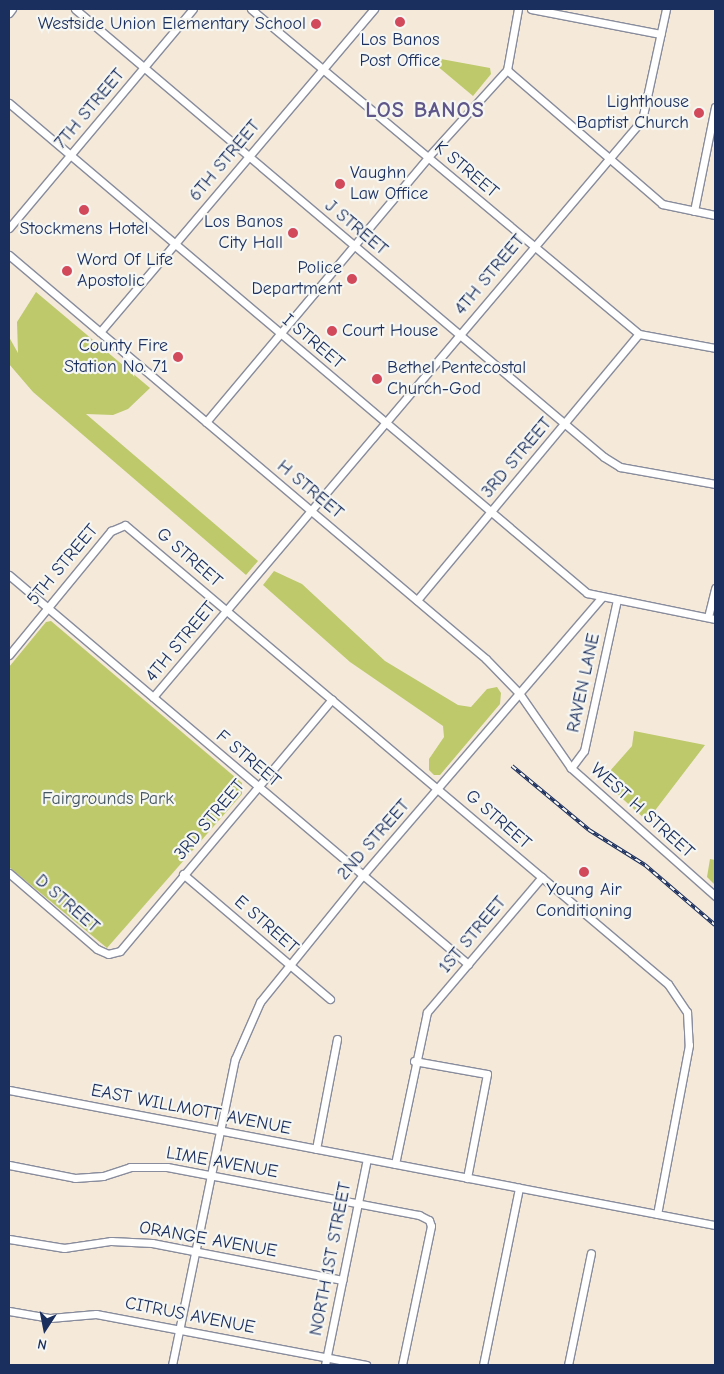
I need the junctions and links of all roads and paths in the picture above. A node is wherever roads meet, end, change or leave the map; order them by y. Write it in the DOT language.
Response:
graph roads {
  1 [pos="12,9"];
  2 [pos="75,9"];
  3 [pos="193,9"];
  4 [pos="251,9"];
  5 [pos="374,9"];
  6 [pos="518,9"];
  7 [pos="531,9"];
  8 [pos="666,9"];
  9 [pos="9,13"];
  10 [pos="661,34"];
  11 [pos="144,68"];
  12 [pos="325,69"];
  13 [pos="507,70"];
  14 [pos="9,102"];
  15 [pos="715,107"];
  16 [pos="70,155"];
  17 [pos="249,156"];
  18 [pos="428,157"];
  19 [pos="610,160"];
  20 [pos="694,211"];
  21 [pos="715,215"];
  22 [pos="9,228"];
  23 [pos="174,244"];
  24 [pos="354,245"];
  25 [pos="534,247"];
  26 [pos="9,255"];
  27 [pos="100,332"];
  28 [pos="279,333"];
  29 [pos="639,334"];
  30 [pos="459,335"];
  31 [pos="715,348"];
  32 [pos="206,422"];
  33 [pos="386,423"];
  34 [pos="564,424"];
  35 [pos="715,484"];
  36 [pos="311,512"];
  37 [pos="491,513"];
  38 [pos="126,525"];
  39 [pos="9,575"];
  40 [pos="715,588"];
  41 [pos="602,597"];
  42 [pos="417,600"];
  43 [pos="617,600"];
  44 [pos="47,608"];
  45 [pos="227,610"];
  46 [pos="712,618"];
  47 [pos="9,655"];
  48 [pos="518,693"];
  49 [pos="153,698"];
  50 [pos="332,699"];
  51 [pos="571,768"];
  52 [pos="258,787"];
  53 [pos="438,788"];
  54 [pos="9,873"];
  55 [pos="183,874"];
  56 [pos="362,876"];
  57 [pos="542,876"];
  58 [pos="715,896"];
  59 [pos="108,954"];
  60 [pos="288,964"];
  61 [pos="468,964"];
  62 [pos="330,999"];
  63 [pos="338,1039"];
  64 [pos="414,1061"];
  65 [pos="9,1090"];
  66 [pos="221,1131"];
  67 [pos="316,1149"];
  68 [pos="367,1159"];
  69 [pos="395,1164"];
  70 [pos="9,1165"];
  71 [pos="212,1175"];
  72 [pos="468,1178"];
  73 [pos="519,1188"];
  74 [pos="358,1203"];
  75 [pos="657,1214"];
  76 [pos="715,1225"];
  77 [pos="9,1239"];
  78 [pos="196,1252"];
  79 [pos="591,1253"];
  80 [pos="342,1280"];
  81 [pos="9,1312"];
  82 [pos="180,1329"];
  83 [pos="326,1362"];
  84 [pos="172,1365"];
  85 [pos="366,1365"];
  86 [pos="402,1365"];
  87 [pos="483,1365"];
  88 [pos="568,1365"];
  1 -- 9 [label="street"];
  2 -- 11 [label="street, J STREET"];
  3 -- 11 [label="street, 7TH STREET"];
  4 -- 12 [label="street, K STREET"];
  5 -- 12 [label="street, 6TH STREET"];
  6 -- 13 [label="street"];
  7 -- 10 [label="street"];
  8 -- 10 [label="street, 4TH STREET"];
  10 -- 19 [label="street, 4TH STREET"];
  11 -- 16 [label="street, 7TH STREET"];
  11 -- 17 [label="street, J STREET"];
  12 -- 17 [label="street, 6TH STREET"];
  12 -- 18 [label="street, K STREET"];
  13 -- 18 [label="street"];
  13 -- 19 [label="street"];
  14 -- 16 [label="street, I STREET"];
  15 -- 20 [label="street"];
  16 -- 22 [label="street, 7TH STREET"];
  16 -- 23 [label="street, I STREET"];
  17 -- 23 [label="street, 6TH STREET"];
  17 -- 24 [label="street, J STREET"];
  18 -- 24 [label="street"];
  18 -- 25 [label="street, K STREET"];
  19 -- 20 [label="street"];
  19 -- 25 [label="street, 4TH STREET"];
  20 -- 21 [label="street"];
  23 -- 27 [label="street, 6TH STREET"];
  23 -- 28 [label="street, I STREET"];
  24 -- 28 [label="street"];
  24 -- 30 [label="street, J STREET"];
  25 -- 29 [label="street, K STREET"];
  25 -- 30 [label="street, 4TH STREET"];
  26 -- 27 [label="street, H STREET"];
  27 -- 32 [label="street, H STREET"];
  28 -- 32 [label="street"];
  28 -- 33 [label="street, I STREET"];
  29 -- 31 [label="street"];
  29 -- 34 [label="street, 3RD STREET"];
  30 -- 33 [label="street, 4TH STREET"];
  30 -- 34 [label="street, J STREET"];
  32 -- 36 [label="street, H STREET"];
  33 -- 36 [label="street, 4TH STREET"];
  33 -- 37 [label="street, I STREET"];
  34 -- 35 [label="street, J STREET"];
  34 -- 37 [label="street, 3RD STREET"];
  36 -- 42 [label="street, H STREET"];
  36 -- 45 [label="street, 4TH STREET"];
  37 -- 41 [label="street, I STREET"];
  37 -- 42 [label="street, 3RD STREET"];
  38 -- 44 [label="street, 5TH STREET"];
  38 -- 45 [label="street, G STREET"];
  39 -- 44 [label="street, F STREET"];
  40 -- 46 [label="street"];
  41 -- 43 [label="street, I STREET"];
  41 -- 48 [label="street, 2ND STREET"];
  42 -- 48 [label="street, H STREET"];
  43 -- 46 [label="street, I STREET"];
  43 -- 51 [label="street, RAVEN LANE"];
  44 -- 47 [label="street, 5TH STREET"];
  44 -- 49 [label="street, F STREET"];
  45 -- 49 [label="street, 4TH STREET"];
  45 -- 50 [label="street, G STREET"];
  48 -- 51 [label="street, H STREET"];
  48 -- 53 [label="street, 2ND STREET"];
  49 -- 52 [label="street, F STREET"];
  50 -- 52 [label="street, 3RD STREET"];
  50 -- 53 [label="street, G STREET"];
  51 -- 58 [label="street, WEST H STREET"];
  52 -- 55 [label="street, 3RD STREET"];
  52 -- 56 [label="street, F STREET"];
  53 -- 56 [label="street, 2ND STREET"];
  53 -- 57 [label="street, G STREET"];
  54 -- 59 [label="street, D STREET"];
  55 -- 59 [label="street, 3RD STREET"];
  55 -- 60 [label="street, E STREET"];
  56 -- 60 [label="street, 2ND STREET"];
  56 -- 61 [label="street, F STREET"];
  57 -- 61 [label="street, 1ST STREET"];
  57 -- 75 [label="street, G STREET"];
  60 -- 62 [label="street, E STREET"];
  60 -- 66 [label="street, 2ND STREET"];
  61 -- 64 [label="street, 1ST STREET"];
  63 -- 67 [label="street"];
  64 -- 69 [label="street"];
  64 -- 72 [label="street"];
  65 -- 66 [label="street, EAST WILLMOTT AVENUE"];
  66 -- 67 [label="street, EAST WILLMOTT AVENUE"];
  66 -- 71 [label="street, 2ND STREET"];
  67 -- 68 [label="street, EAST WILLMOTT AVENUE"];
  68 -- 69 [label="street, EAST WILLMOTT AVENUE"];
  68 -- 74 [label="street, NORTH 1ST STREET"];
  69 -- 72 [label="street, EAST WILLMOTT AVENUE"];
  70 -- 71 [label="street, LIME AVENUE"];
  71 -- 74 [label="street, LIME AVENUE"];
  71 -- 78 [label="street, 2ND STREET"];
  72 -- 73 [label="street, EAST WILLMOTT AVENUE"];
  73 -- 75 [label="street, EAST WILLMOTT AVENUE"];
  73 -- 87 [label="street"];
  74 -- 80 [label="street, NORTH 1ST STREET"];
  74 -- 86 [label="street, LIME AVENUE"];
  75 -- 76 [label="street, EAST WILLMOTT AVENUE"];
  77 -- 78 [label="street, ORANGE AVENUE"];
  78 -- 80 [label="street, ORANGE AVENUE"];
  78 -- 82 [label="street, 2ND STREET"];
  79 -- 88 [label="street"];
  80 -- 83 [label="street, NORTH 1ST STREET"];
  81 -- 82 [label="street, CITRUS AVENUE"];
  82 -- 83 [label="street, CITRUS AVENUE"];
  82 -- 84 [label="street, 2ND STREET"];
  83 -- 85 [label="street, CITRUS AVENUE"];
}
